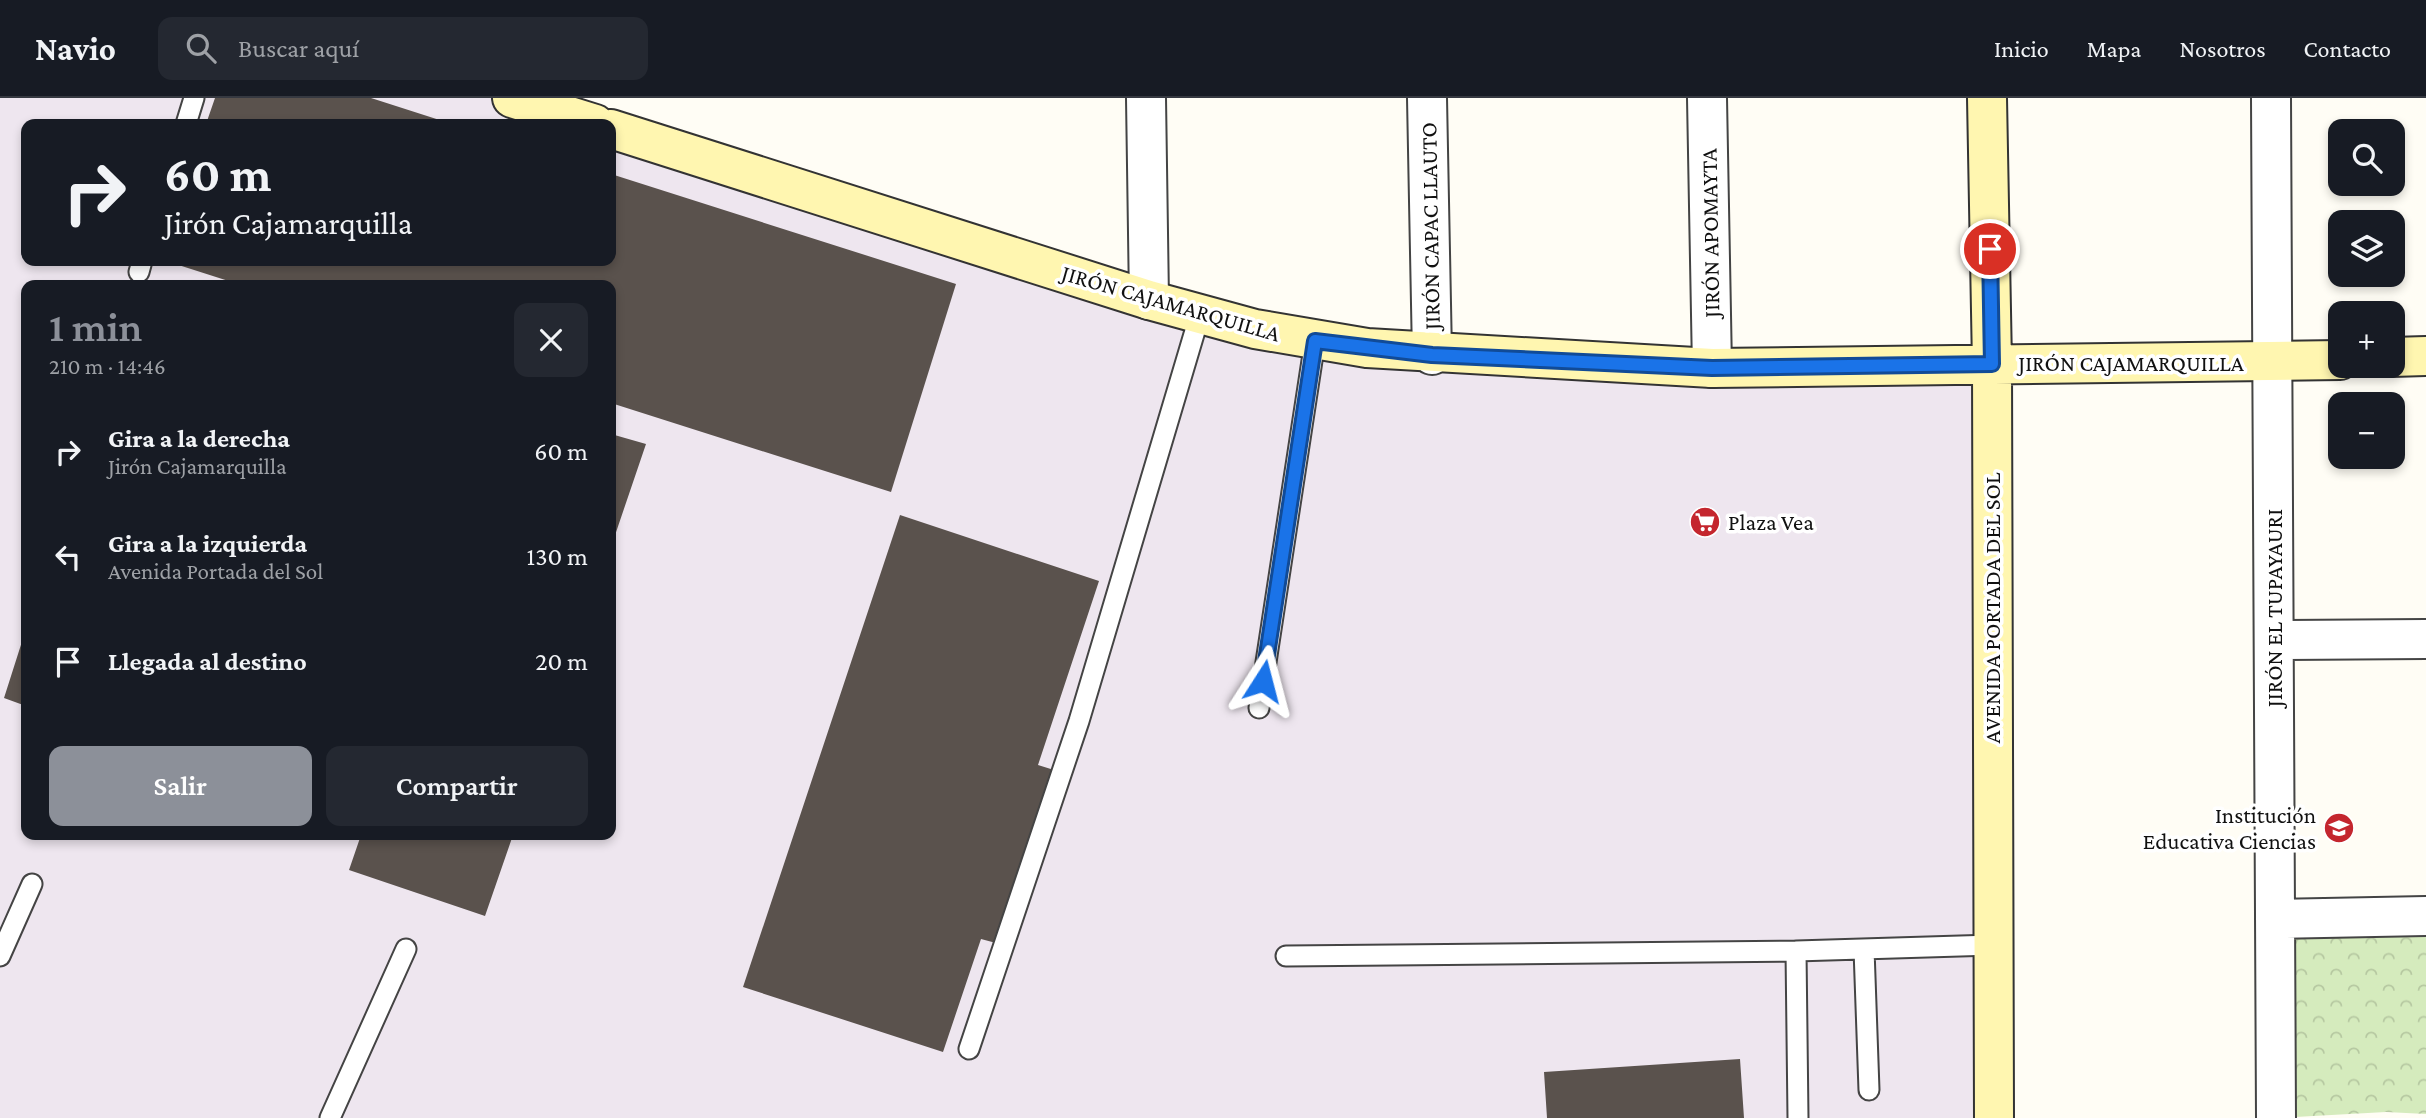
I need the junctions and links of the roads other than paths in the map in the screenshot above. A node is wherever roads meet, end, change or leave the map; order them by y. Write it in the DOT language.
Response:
graph roads {
  1 [pos="194,98"];
  2 [pos="512,98"];
  3 [pos="1146,98"];
  4 [pos="1427,98"];
  5 [pos="1707,98"];
  6 [pos="1987,98"];
  7 [pos="2272,98"];
  8 [pos="188,119"];
  9 [pos="579,119"];
  10 [pos="616,131"];
  11 [pos="1149,300"];
  12 [pos="1200,314"];
  13 [pos="1315,341"];
  14 [pos="1432,355"];
  15 [pos="2426,356"];
  16 [pos="2405,357"];
  17 [pos="2328,360"];
  18 [pos="2272,362"];
  19 [pos="1992,364"];
  20 [pos="1712,368"];
  21 [pos="2426,639"];
  22 [pos="2274,640"];
  23 [pos="1259,708"];
  24 [pos="32,884"];
  25 [pos="2426,916"];
  26 [pos="2275,919"];
  27 [pos="1993,945"];
  28 [pos="406,949"];
  29 [pos="1864,949"];
  30 [pos="1796,951"];
  31 [pos="0,956"];
  32 [pos="1286,956"];
  33 [pos="969,1049"];
  34 [pos="1869,1090"];
  35 [pos="330,1118"];
  36 [pos="1798,1118"];
  37 [pos="1994,1118"];
  38 [pos="2276,1118"];
  1 -- 8 [label="lane"];
  2 -- 9 [label="street"];
  3 -- 11 [label="street"];
  4 -- 14 [label="street, JIRÓN CAPAC LLAUTO"];
  5 -- 20 [label="street, JIRÓN APOMAYTA"];
  6 -- 19 [label="street, AVENIDA PORTADA DEL SOL"];
  7 -- 18 [label="street, JIRÓN EL TUPAYAURI"];
  10 -- 11 [label="street, JIRÓN CAJAMARQUILLA"];
  11 -- 12 [label="street, JIRÓN CAJAMARQUILLA"];
  12 -- 13 [label="street, JIRÓN CAJAMARQUILLA"];
  12 -- 33 [label="lane"];
  13 -- 14 [label="street, JIRÓN CAJAMARQUILLA"];
  13 -- 23 [label="lane"];
  14 -- 20 [label="street, JIRÓN CAJAMARQUILLA"];
  15 -- 16 [label="street"];
  17 -- 18 [label="street, JIRÓN CAJAMARQUILLA"];
  18 -- 19 [label="street, JIRÓN CAJAMARQUILLA"];
  18 -- 22 [label="street, JIRÓN EL TUPAYAURI"];
  19 -- 20 [label="street, JIRÓN CAJAMARQUILLA"];
  19 -- 27 [label="street, AVENIDA PORTADA DEL SOL"];
  21 -- 22 [label="street"];
  22 -- 26 [label="street, JIRÓN EL TUPAYAURI"];
  24 -- 31 [label="lane"];
  25 -- 26 [label="street"];
  26 -- 38 [label="street, JIRÓN EL TUPAYAURI"];
  27 -- 29 [label="lane"];
  27 -- 37 [label="street, AVENIDA PORTADA DEL SOL"];
  28 -- 35 [label="lane"];
  29 -- 30 [label="lane"];
  29 -- 34 [label="lane"];
  30 -- 32 [label="lane"];
  30 -- 36 [label="lane"];
}
